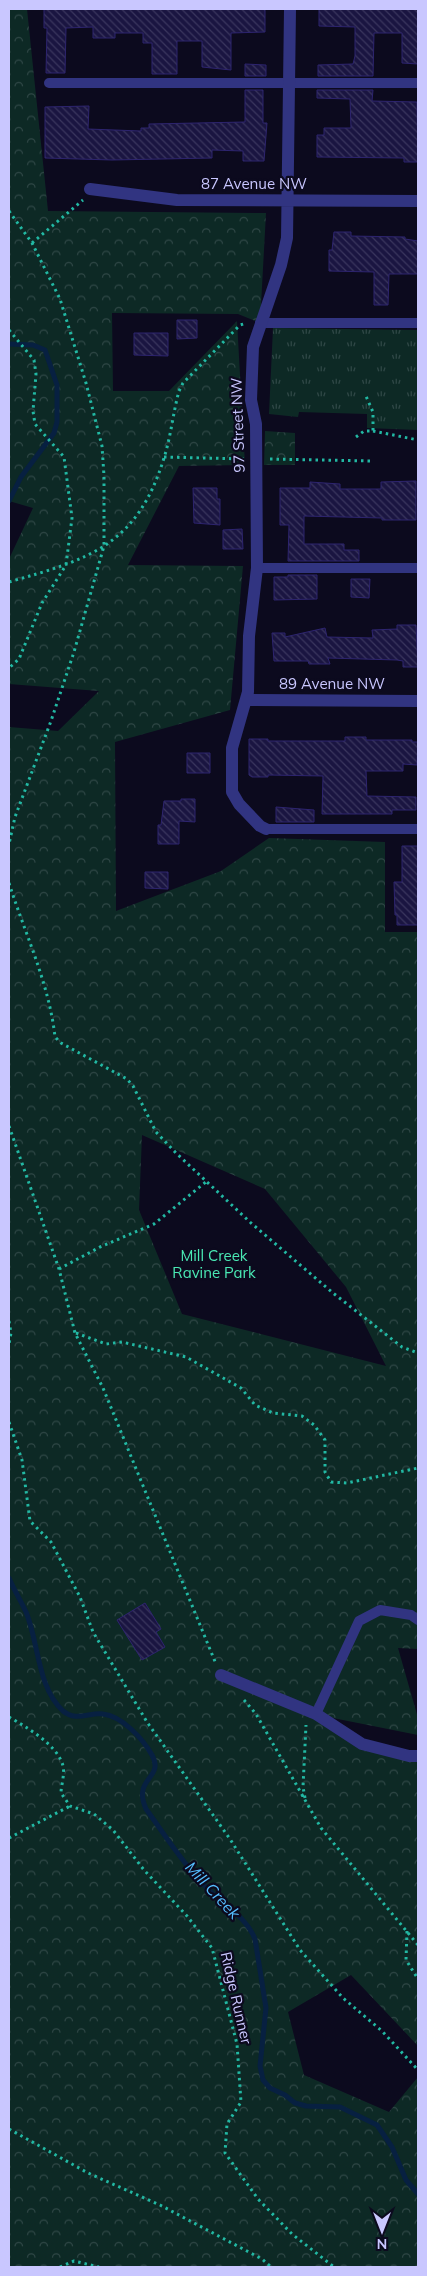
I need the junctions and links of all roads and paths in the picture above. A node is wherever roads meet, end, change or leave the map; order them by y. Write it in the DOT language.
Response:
graph roads {
  1 [pos="290,9"];
  2 [pos="49,83"];
  3 [pos="289,83"];
  4 [pos="418,83"];
  5 [pos="90,189"];
  6 [pos="287,200"];
  7 [pos="418,201"];
  8 [pos="9,211"];
  9 [pos="32,243"];
  10 [pos="260,323"];
  11 [pos="418,323"];
  12 [pos="9,330"];
  13 [pos="365,394"];
  14 [pos="373,431"];
  15 [pos="356,437"];
  16 [pos="418,440"];
  17 [pos="164,457"];
  18 [pos="256,459"];
  19 [pos="373,461"];
  20 [pos="104,546"];
  21 [pos="66,565"];
  22 [pos="256,568"];
  23 [pos="418,568"];
  24 [pos="9,582"];
  25 [pos="9,668"];
  26 [pos="246,700"];
  27 [pos="418,701"];
  28 [pos="15,817"];
  29 [pos="9,820"];
  30 [pos="266,829"];
  31 [pos="418,829"];
  32 [pos="9,844"];
  33 [pos="9,883"];
  34 [pos="9,1126"];
  35 [pos="207,1181"];
  36 [pos="59,1269"];
  37 [pos="9,1321"];
  38 [pos="75,1333"];
  39 [pos="9,1344"];
  40 [pos="418,1353"];
  41 [pos="9,1422"];
  42 [pos="418,1468"];
  43 [pos="418,1620"];
  44 [pos="221,1675"];
  45 [pos="238,1695"];
  46 [pos="316,1714"];
  47 [pos="9,1716"];
  48 [pos="418,1756"];
  49 [pos="306,1802"];
  50 [pos="70,1806"];
  51 [pos="9,1838"];
  52 [pos="407,1931"];
  53 [pos="418,1945"];
  54 [pos="418,1979"];
  55 [pos="418,2070"];
  56 [pos="9,2130"];
  57 [pos="60,2267"];
  58 [pos="99,2267"];
  59 [pos="271,2267"];
  60 [pos="334,2267"];
  1 -- 3 [label="street, 97 Street NW"];
  2 -- 3 [label="lane"];
  3 -- 4 [label="lane"];
  3 -- 6 [label="street, 97 Street NW"];
  5 -- 6 [label="street, 87 Avenue NW"];
  5 -- 9 [label="path"];
  6 -- 7 [label="street, 87 Avenue NW"];
  6 -- 10 [label="street, 97 Street NW"];
  8 -- 9 [label="path"];
  9 -- 20 [label="path"];
  10 -- 11 [label="lane"];
  10 -- 17 [label="path"];
  10 -- 18 [label="street, 97 Street NW"];
  12 -- 21 [label="path"];
  13 -- 14 [label="path"];
  14 -- 15 [label="path"];
  14 -- 16 [label="path"];
  17 -- 18 [label="path"];
  17 -- 20 [label="path"];
  18 -- 19 [label="path"];
  18 -- 22 [label="street, 97 Street NW"];
  20 -- 21 [label="path"];
  20 -- 28 [label="path"];
  21 -- 24 [label="path"];
  21 -- 25 [label="path"];
  22 -- 23 [label="lane"];
  22 -- 26 [label="street, 97 Street NW"];
  26 -- 27 [label="street, 89 Avenue NW"];
  26 -- 30 [label="street, 97 Street NW"];
  28 -- 29 [label="path"];
  28 -- 32 [label="path"];
  30 -- 31 [label="lane"];
  33 -- 35 [label="path"];
  34 -- 36 [label="path"];
  35 -- 36 [label="path"];
  35 -- 40 [label="path"];
  36 -- 38 [label="path"];
  37 -- 39 [label="path"];
  38 -- 42 [label="path"];
  38 -- 44 [label="path"];
  41 -- 55 [label="path"];
  43 -- 46 [label="lane"];
  44 -- 46 [label="street"];
  45 -- 49 [label="path"];
  46 -- 48 [label="street"];
  46 -- 49 [label="path"];
  47 -- 50 [label="path"];
  49 -- 52 [label="path"];
  50 -- 51 [label="path"];
  50 -- 60 [label="path, Ridge Runner"];
  52 -- 53 [label="path"];
  52 -- 54 [label="path"];
  56 -- 59 [label="path"];
  57 -- 58 [label="path"];
}
